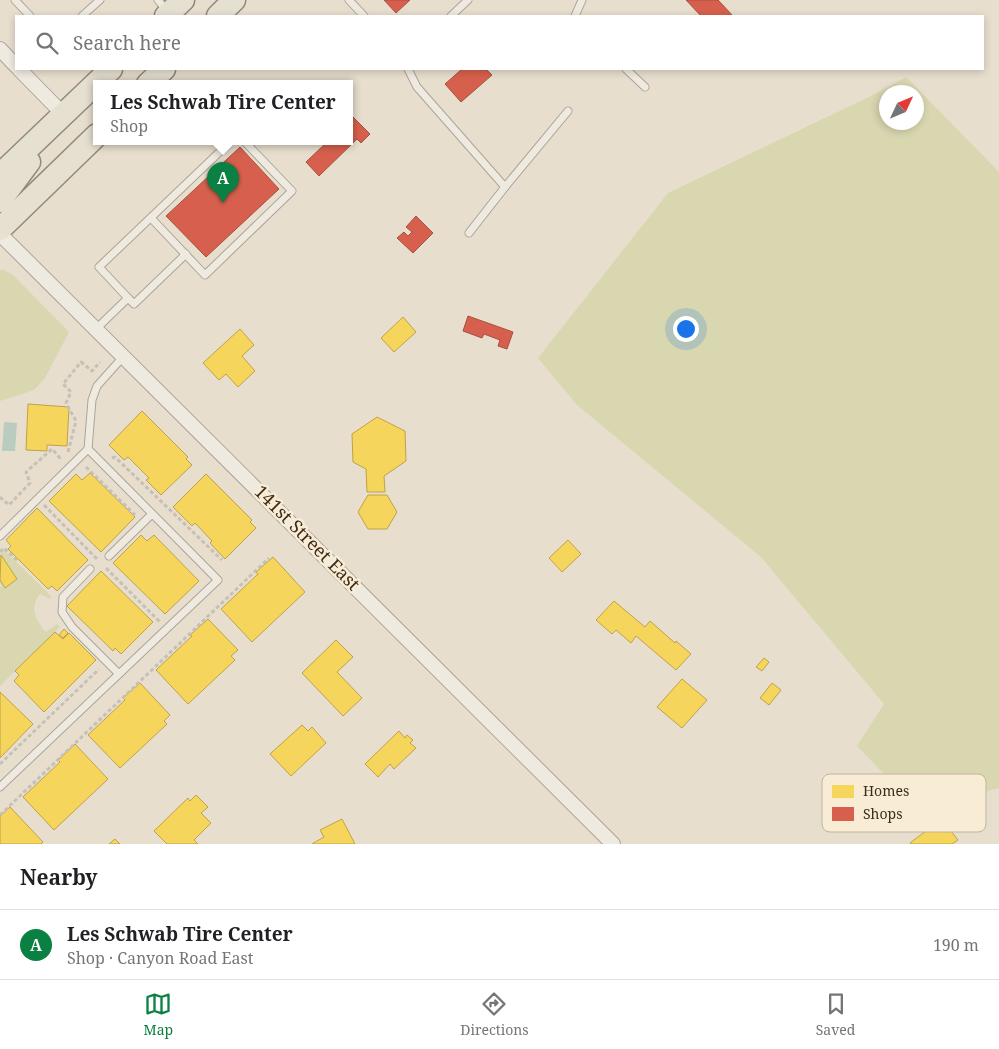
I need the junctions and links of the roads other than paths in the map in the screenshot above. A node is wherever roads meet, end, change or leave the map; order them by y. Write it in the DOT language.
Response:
graph roads {
  1 [pos="15,0"];
  2 [pos="100,0"];
  3 [pos="234,0"];
  4 [pos="349,0"];
  5 [pos="468,0"];
  6 [pos="582,0"];
  7 [pos="29,15"];
  8 [pos="83,15"];
  9 [pos="219,15"];
  10 [pos="363,15"];
  11 [pos="452,15"];
  12 [pos="574,15"];
  13 [pos="0,49"];
  14 [pos="15,66"];
  15 [pos="19,70"];
  16 [pos="110,70"];
  17 [pos="408,70"];
  18 [pos="627,70"];
  19 [pos="100,80"];
  20 [pos="93,86"];
  21 [pos="644,87"];
  22 [pos="568,111"];
  23 [pos="64,114"];
  24 [pos="93,139"];
  25 [pos="224,145"];
  26 [pos="248,145"];
  27 [pos="0,175"];
  28 [pos="504,187"];
  29 [pos="0,201"];
  30 [pos="151,218"];
  31 [pos="0,229"];
  32 [pos="0,234"];
  33 [pos="469,234"];
  34 [pos="186,254"];
  35 [pos="128,298"];
  36 [pos="96,329"];
  37 [pos="123,357"];
  38 [pos="88,449"];
  39 [pos="152,514"];
  40 [pos="0,536"];
  41 [pos="109,556"];
  42 [pos="90,569"];
  43 [pos="119,674"];
  44 [pos="0,787"];
  45 [pos="613,844"];
  1 -- 7 [label="lane"];
  2 -- 8 [label="lane"];
  3 -- 9 [label="main road"];
  4 -- 10 [label="lane"];
  5 -- 11 [label="lane"];
  6 -- 12 [label="lane"];
  13 -- 14 [label="street"];
  15 -- 23 [label="street"];
  16 -- 19 [label="main road"];
  17 -- 28 [label="lane"];
  18 -- 21 [label="lane"];
  20 -- 23 [label="main road"];
  22 -- 28 [label="lane"];
  23 -- 27 [label="main road"];
  23 -- 29 [label="main road"];
  24 -- 31 [label="main road"];
  25 -- 30 [label="lane"];
  26 -- 34 [label="lane"];
  28 -- 33 [label="lane"];
  30 -- 34 [label="lane"];
  30 -- 35 [label="lane"];
  32 -- 36 [label="street, 141st Street East"];
  34 -- 35 [label="lane"];
  35 -- 36 [label="lane"];
  36 -- 37 [label="street, 141st Street East"];
  37 -- 38 [label="lane"];
  37 -- 45 [label="street, 141st Street East"];
  38 -- 39 [label="lane"];
  38 -- 40 [label="lane"];
  39 -- 41 [label="lane"];
  39 -- 43 [label="lane"];
  42 -- 43 [label="lane"];
  43 -- 44 [label="lane"];
}
